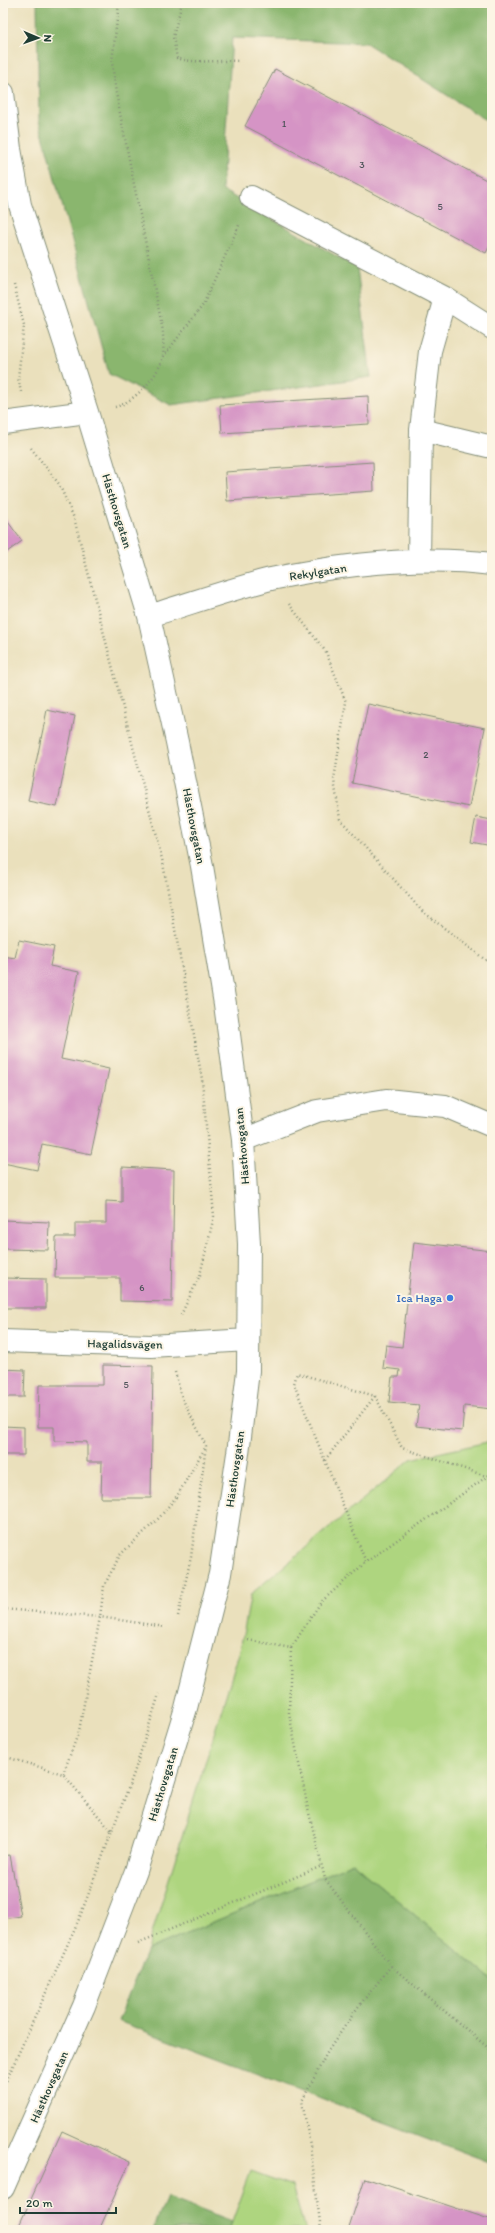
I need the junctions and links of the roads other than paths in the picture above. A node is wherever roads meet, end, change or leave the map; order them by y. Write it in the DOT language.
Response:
graph roads {
  1 [pos="3,93"];
  2 [pos="251,197"];
  3 [pos="445,298"];
  4 [pos="492,328"];
  5 [pos="87,412"];
  6 [pos="3,423"];
  7 [pos="421,430"];
  8 [pos="492,447"];
  9 [pos="419,560"];
  10 [pos="492,564"];
  11 [pos="149,616"];
  12 [pos="492,1126"];
  13 [pos="243,1140"];
  14 [pos="247,1340"];
  15 [pos="3,1341"];
  16 [pos="3,2188"];
  1 -- 5 [label="street, Hästhovsgatan"];
  2 -- 3 [label="street"];
  3 -- 4 [label="street"];
  3 -- 7 [label="street"];
  5 -- 6 [label="street"];
  5 -- 11 [label="street, Hästhovsgatan"];
  7 -- 8 [label="street"];
  7 -- 9 [label="street"];
  9 -- 10 [label="street, Rekylgatan"];
  9 -- 11 [label="street, Rekylgatan"];
  11 -- 13 [label="street, Hästhovsgatan"];
  12 -- 13 [label="street"];
  13 -- 14 [label="street, Hästhovsgatan"];
  14 -- 15 [label="street, Hagalidsvägen"];
  14 -- 16 [label="street, Hästhovsgatan"];
}
